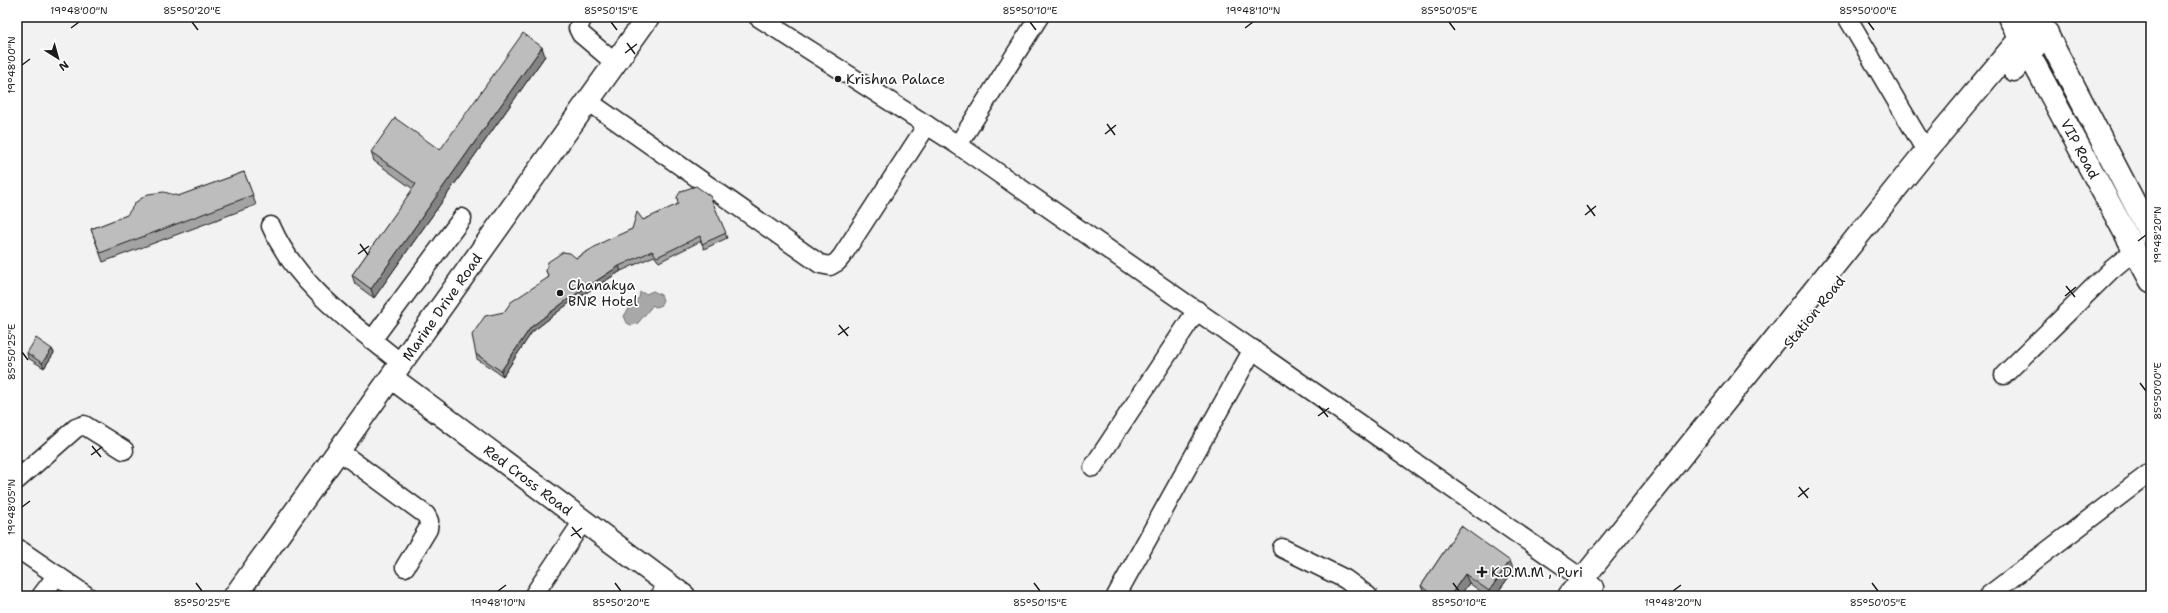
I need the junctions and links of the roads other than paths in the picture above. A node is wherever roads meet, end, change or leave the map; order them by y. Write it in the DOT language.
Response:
graph roads {
  1 [pos="583,17"];
  2 [pos="648,17"];
  3 [pos="758,17"];
  4 [pos="1039,17"];
  5 [pos="1847,17"];
  6 [pos="2009,17"];
  7 [pos="2041,23"];
  8 [pos="2025,47"];
  9 [pos="615,63"];
  10 [pos="588,101"];
  11 [pos="927,125"];
  12 [pos="958,145"];
  13 [pos="1926,151"];
  14 [pos="462,218"];
  15 [pos="271,226"];
  16 [pos="2151,235"];
  17 [pos="2135,250"];
  18 [pos="2151,281"];
  19 [pos="1197,310"];
  20 [pos="372,340"];
  21 [pos="1253,349"];
  22 [pos="397,371"];
  23 [pos="2004,375"];
  24 [pos="124,450"];
  25 [pos="339,451"];
  26 [pos="1093,467"];
  27 [pos="2151,472"];
  28 [pos="17,480"];
  29 [pos="583,521"];
  30 [pos="17,548"];
  31 [pos="1282,548"];
  32 [pos="405,567"];
  33 [pos="57,575"];
  34 [pos="1588,587"];
  35 [pos="670,592"];
  36 [pos="41,596"];
  37 [pos="87,596"];
  38 [pos="235,596"];
  39 [pos="533,596"];
  40 [pos="1116,596"];
  41 [pos="1368,596"];
  42 [pos="1569,596"];
  43 [pos="1988,596"];
  1 -- 9 [label="street"];
  2 -- 9 [label="main road, Marine Drive Road"];
  3 -- 11 [label="street"];
  4 -- 12 [label="street"];
  5 -- 13 [label="street"];
  6 -- 8 [label="main road, VIP Road"];
  7 -- 8 [label="main road, Station Road"];
  7 -- 16 [label="main road, VIP Road"];
  8 -- 13 [label="main road"];
  8 -- 17 [label="main road, VIP Road"];
  8 -- 34 [label="main road, Station Road"];
  9 -- 10 [label="main road, Marine Drive Road"];
  10 -- 11 [label="street"];
  10 -- 22 [label="main road, Marine Drive Road"];
  11 -- 12 [label="street"];
  12 -- 19 [label="street"];
  13 -- 34 [label="main road"];
  14 -- 20 [label="street"];
  15 -- 20 [label="street"];
  17 -- 18 [label="main road, VIP Road"];
  17 -- 23 [label="street"];
  19 -- 21 [label="street"];
  19 -- 26 [label="street"];
  20 -- 22 [label="street"];
  21 -- 34 [label="street"];
  21 -- 40 [label="street"];
  22 -- 25 [label="main road, Marine Drive Road"];
  22 -- 29 [label="main road, Red Cross Road"];
  24 -- 28 [label="street"];
  25 -- 32 [label="street"];
  25 -- 38 [label="main road, Marine Drive Road"];
  27 -- 43 [label="street"];
  29 -- 35 [label="main road, Red Cross Road"];
  29 -- 39 [label="street"];
  30 -- 33 [label="street"];
  31 -- 41 [label="street"];
  33 -- 36 [label="street"];
  33 -- 37 [label="street"];
  34 -- 42 [label="main road"];
}
